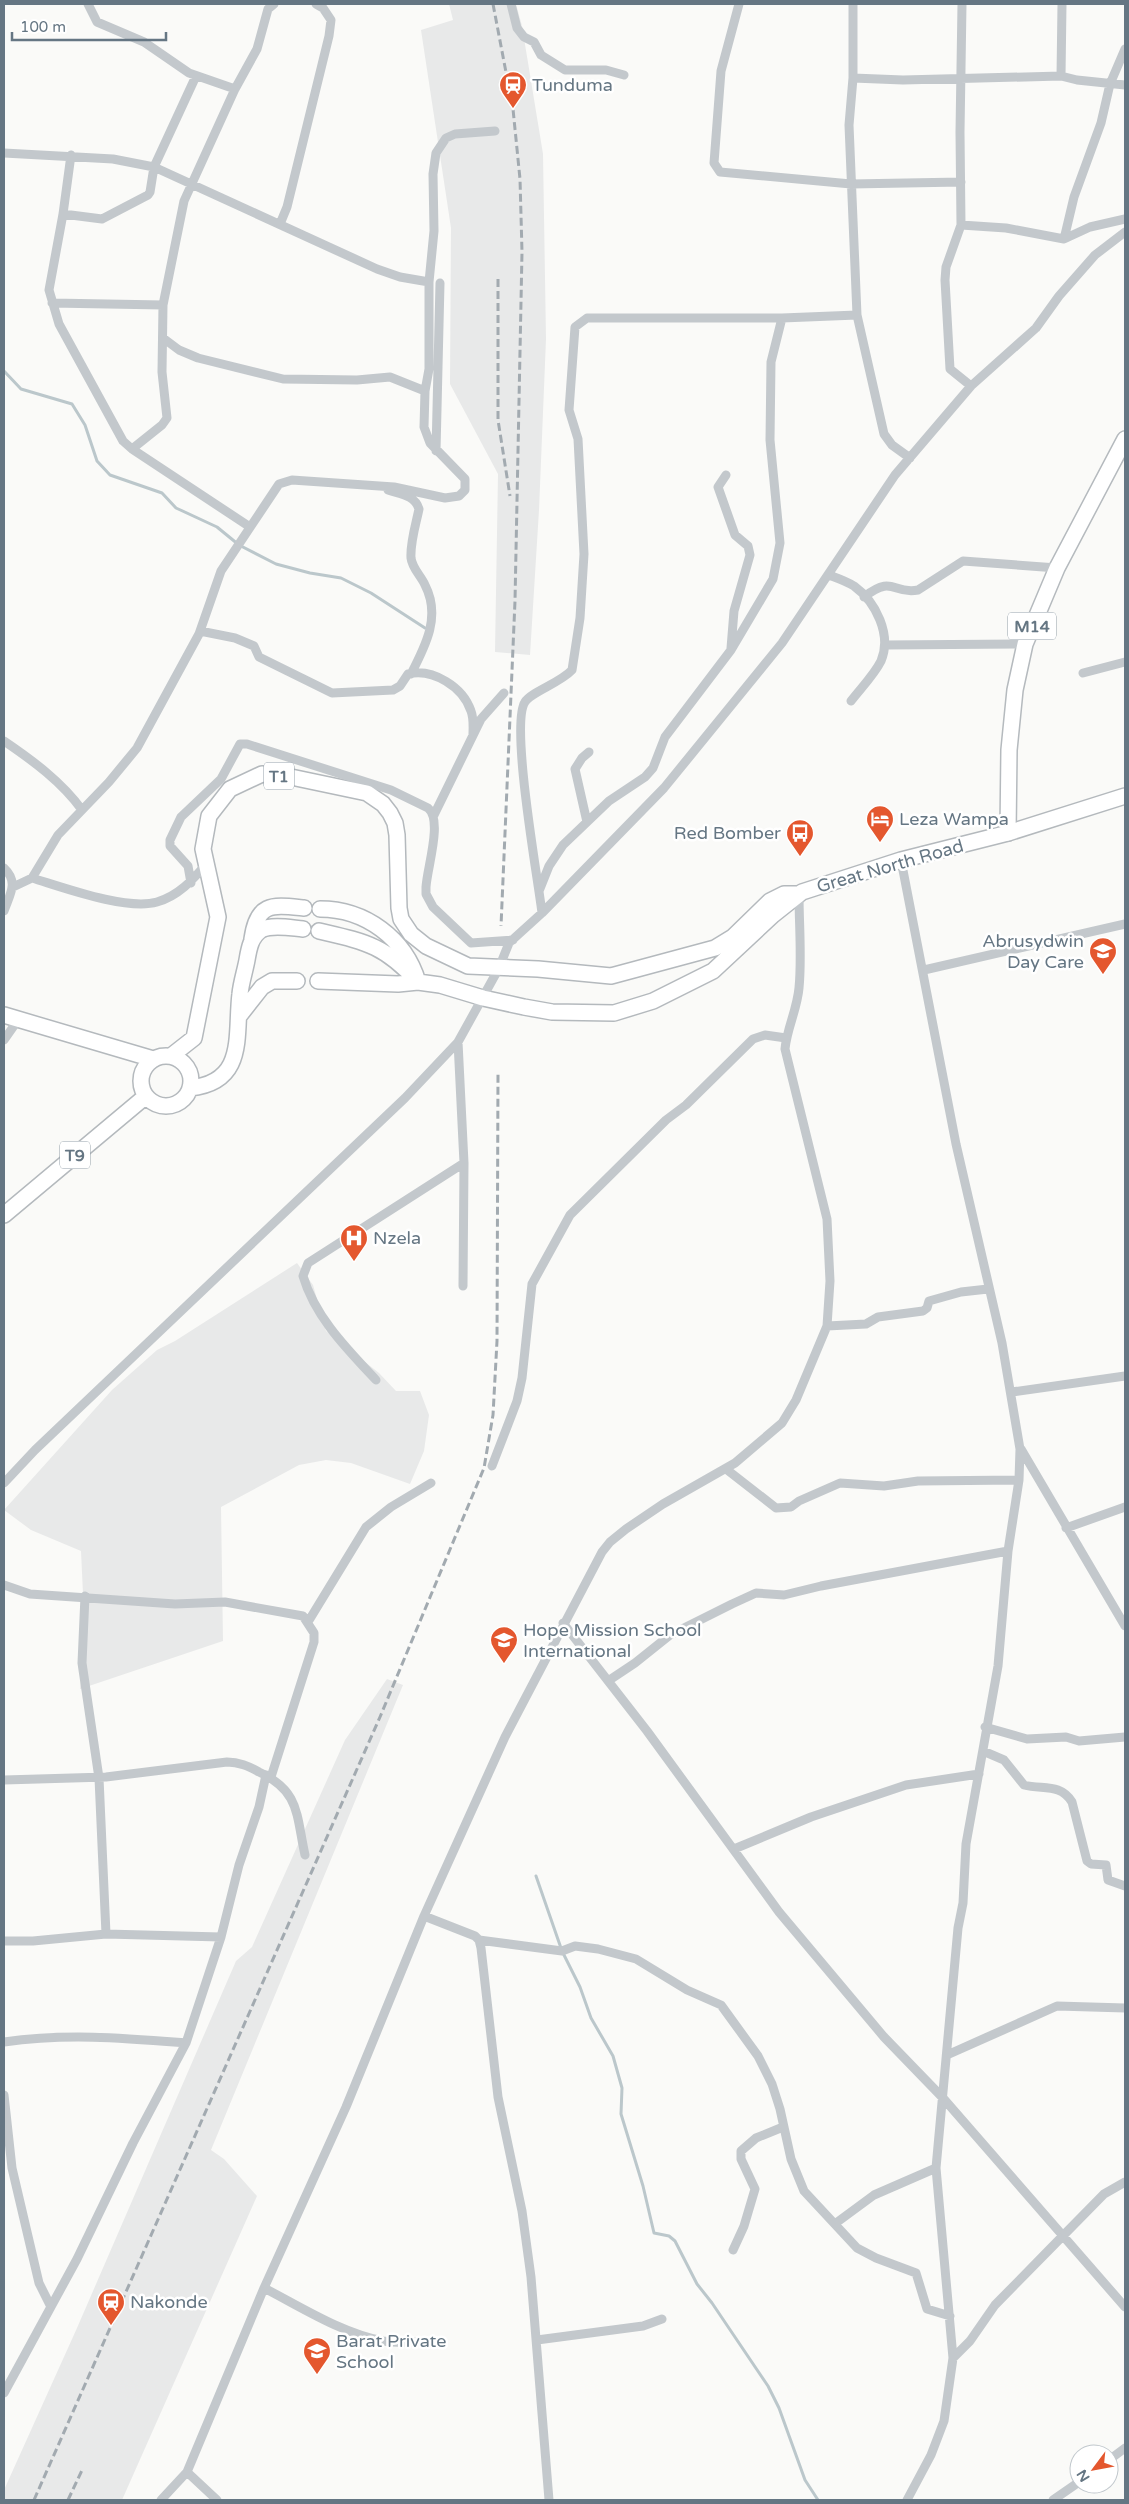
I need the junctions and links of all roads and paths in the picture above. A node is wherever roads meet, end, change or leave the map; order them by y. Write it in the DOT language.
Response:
graph roads {
  1 [pos="88,4"];
  2 [pos="316,4"];
  3 [pos="511,4"];
  4 [pos="739,4"];
  5 [pos="853,4"];
  6 [pos="962,4"];
  7 [pos="1062,4"];
  8 [pos="270,5"];
  9 [pos="1125,49"];
  10 [pos="624,75"];
  11 [pos="196,76"];
  12 [pos="1061,76"];
  13 [pos="854,78"];
  14 [pos="962,78"];
  15 [pos="1110,84"];
  16 [pos="1125,85"];
  17 [pos="235,89"];
  18 [pos="495,131"];
  19 [pos="4,154"];
  20 [pos="71,155"];
  21 [pos="154,167"];
  22 [pos="961,182"];
  23 [pos="190,183"];
  24 [pos="851,184"];
  25 [pos="64,214"];
  26 [pos="1125,218"];
  27 [pos="280,224"];
  28 [pos="961,225"];
  29 [pos="1125,232"];
  30 [pos="1064,239"];
  31 [pos="429,282"];
  32 [pos="440,283"];
  33 [pos="52,303"];
  34 [pos="163,305"];
  35 [pos="857,315"];
  36 [pos="782,318"];
  37 [pos="163,338"];
  38 [pos="971,386"];
  39 [pos="425,391"];
  40 [pos="1125,439"];
  41 [pos="132,449"];
  42 [pos="436,451"];
  43 [pos="910,458"];
  44 [pos="726,475"];
  45 [pos="376,486"];
  46 [pos="250,527"];
  47 [pos="1057,568"];
  48 [pos="829,575"];
  49 [pos="864,597"];
  50 [pos="200,631"];
  51 [pos="885,644"];
  52 [pos="1025,644"];
  53 [pos="731,650"];
  54 [pos="1125,662"];
  55 [pos="1083,673"];
  56 [pos="411,674"];
  57 [pos="504,693"];
  58 [pos="851,701"];
  59 [pos="473,735"];
  60 [pos="4,741"];
  61 [pos="589,752"];
  62 [pos="1125,796"];
  63 [pos="82,810"];
  64 [pos="434,815"];
  65 [pos="587,822"];
  66 [pos="1008,833"];
  67 [pos="901,860"];
  68 [pos="206,864"];
  69 [pos="4,868"];
  70 [pos="32,878"];
  71 [pos="191,883"];
  72 [pos="14,887"];
  73 [pos="539,891"];
  74 [pos="799,894"];
  75 [pos="304,908"];
  76 [pos="320,909"];
  77 [pos="4,911"];
  78 [pos="542,914"];
  79 [pos="1125,924"];
  80 [pos="303,929"];
  81 [pos="319,931"];
  82 [pos="252,939"];
  83 [pos="513,940"];
  84 [pos="499,968"];
  85 [pos="924,970"];
  86 [pos="297,981"];
  87 [pos="318,981"];
  88 [pos="418,982"];
  89 [pos="483,998"];
  90 [pos="240,1015"];
  91 [pos="11,1018"];
  92 [pos="786,1038"];
  93 [pos="4,1040"];
  94 [pos="458,1042"];
  95 [pos="171,1056"];
  96 [pos="154,1059"];
  97 [pos="190,1088"];
  98 [pos="146,1096"];
  99 [pos="464,1163"];
  100 [pos="4,1215"];
  101 [pos="463,1286"];
  102 [pos="988,1289"];
  103 [pos="827,1326"];
  104 [pos="1125,1376"];
  105 [pos="376,1380"];
  106 [pos="1012,1392"];
  107 [pos="1020,1448"];
  108 [pos="492,1466"];
  109 [pos="726,1469"];
  110 [pos="1019,1480"];
  111 [pos="4,1483"];
  112 [pos="431,1483"];
  113 [pos="1125,1507"];
  114 [pos="1066,1528"];
  115 [pos="1008,1551"];
  116 [pos="4,1585"];
  117 [pos="86,1596"];
  118 [pos="308,1622"];
  119 [pos="563,1623"];
  120 [pos="1125,1626"];
  121 [pos="608,1681"];
  122 [pos="986,1727"];
  123 [pos="1125,1737"];
  124 [pos="983,1751"];
  125 [pos="979,1774"];
  126 [pos="269,1776"];
  127 [pos="99,1778"];
  128 [pos="4,1780"];
  129 [pos="734,1849"];
  130 [pos="305,1854"];
  131 [pos="1125,1886"];
  132 [pos="424,1916"];
  133 [pos="106,1934"];
  134 [pos="221,1937"];
  135 [pos="479,1940"];
  136 [pos="4,1941"];
  137 [pos="1125,2008"];
  138 [pos="4,2042"];
  139 [pos="186,2043"];
  140 [pos="947,2055"];
  141 [pos="4,2095"];
  142 [pos="943,2098"];
  143 [pos="783,2127"];
  144 [pos="936,2168"];
  145 [pos="1125,2182"];
  146 [pos="836,2223"];
  147 [pos="1063,2236"];
  148 [pos="733,2250"];
  149 [pos="264,2288"];
  150 [pos="50,2305"];
  151 [pos="1125,2307"];
  152 [pos="950,2316"];
  153 [pos="662,2319"];
  154 [pos="537,2340"];
  155 [pos="421,2342"];
  156 [pos="953,2358"];
  157 [pos="4,2393"];
  158 [pos="187,2472"];
  159 [pos="1069,2489"];
  160 [pos="160,2500"];
  161 [pos="217,2500"];
  162 [pos="549,2500"];
  163 [pos="907,2500"];
  164 [pos="1053,2500"];
  1 -- 11 [label="street"];
  2 -- 27 [label="street"];
  3 -- 10 [label="street"];
  4 -- 24 [label="street"];
  5 -- 13 [label="street"];
  6 -- 14 [label="street"];
  7 -- 12 [label="street"];
  8 -- 17 [label="street"];
  9 -- 15 [label="street"];
  11 -- 17 [label="street"];
  11 -- 21 [label="street"];
  12 -- 14 [label="street"];
  12 -- 15 [label="street"];
  13 -- 14 [label="street"];
  13 -- 24 [label="street"];
  14 -- 22 [label="street"];
  15 -- 16 [label="street"];
  15 -- 30 [label="street"];
  17 -- 23 [label="street"];
  18 -- 31 [label="street"];
  19 -- 20 [label="street"];
  20 -- 21 [label="street"];
  20 -- 25 [label="street"];
  21 -- 23 [label="street"];
  21 -- 25 [label="street"];
  22 -- 24 [label="street"];
  22 -- 28 [label="street"];
  23 -- 27 [label="street"];
  23 -- 34 [label="street"];
  24 -- 35 [label="street"];
  25 -- 33 [label="street"];
  26 -- 30 [label="street"];
  27 -- 31 [label="street"];
  28 -- 30 [label="street"];
  28 -- 38 [label="street"];
  29 -- 38 [label="street"];
  31 -- 39 [label="street"];
  32 -- 42 [label="street"];
  33 -- 34 [label="street"];
  33 -- 41 [label="street"];
  34 -- 37 [label="street"];
  35 -- 36 [label="street"];
  35 -- 43 [label="street"];
  36 -- 53 [label="street"];
  36 -- 73 [label="street"];
  37 -- 39 [label="street"];
  37 -- 41 [label="street"];
  38 -- 43 [label="street"];
  39 -- 42 [label="street"];
  40 -- 47 [label="main road, M14"];
  41 -- 46 [label="street"];
  42 -- 45 [label="street"];
  43 -- 48 [label="street"];
  44 -- 53 [label="street"];
  45 -- 46 [label="street"];
  45 -- 56 [label="street"];
  46 -- 50 [label="street"];
  47 -- 49 [label="street"];
  47 -- 52 [label="main road, M14"];
  48 -- 49 [label="street"];
  48 -- 78 [label="street"];
  49 -- 51 [label="street"];
  50 -- 56 [label="street"];
  50 -- 63 [label="street"];
  51 -- 52 [label="street"];
  51 -- 58 [label="street"];
  52 -- 66 [label="main road, M14"];
  53 -- 65 [label="street"];
  54 -- 55 [label="street"];
  56 -- 59 [label="street"];
  57 -- 59 [label="street"];
  59 -- 64 [label="street"];
  60 -- 63 [label="street"];
  61 -- 65 [label="street"];
  62 -- 66 [label="main road, Great North Road"];
  63 -- 70 [label="street"];
  64 -- 71 [label="street"];
  64 -- 83 [label="street"];
  65 -- 73 [label="street"];
  66 -- 67 [label="main road, Great North Road"];
  67 -- 74 [label="main road, Great North Road"];
  67 -- 85 [label="street"];
  68 -- 71 [label="street"];
  68 -- 84 [label="main road, T1"];
  68 -- 95 [label="main road, T1"];
  69 -- 72 [label="street"];
  70 -- 71 [label="street"];
  70 -- 72 [label="street"];
  72 -- 77 [label="street"];
  73 -- 78 [label="street"];
  74 -- 84 [label="main road"];
  74 -- 89 [label="main road"];
  74 -- 92 [label="street"];
  75 -- 82 [label="main road"];
  76 -- 88 [label="main road"];
  78 -- 83 [label="street"];
  79 -- 85 [label="street"];
  80 -- 82 [label="main road"];
  81 -- 88 [label="main road"];
  82 -- 90 [label="main road"];
  83 -- 84 [label="street"];
  84 -- 89 [label="street"];
  85 -- 102 [label="street"];
  86 -- 90 [label="main road"];
  87 -- 88 [label="main road"];
  88 -- 89 [label="main road"];
  89 -- 94 [label="street"];
  90 -- 97 [label="main road"];
  91 -- 93 [label="street"];
  91 -- 96 [label="main road, T1"];
  92 -- 103 [label="street"];
  92 -- 108 [label="street"];
  94 -- 99 [label="street"];
  94 -- 111 [label="street"];
  95 -- 96 [label="main road, T1"];
  95 -- 97 [label="main road"];
  96 -- 98 [label="main road"];
  97 -- 98 [label="main road"];
  98 -- 100 [label="main road, T9"];
  99 -- 101 [label="street"];
  99 -- 105 [label="street"];
  102 -- 103 [label="street"];
  102 -- 106 [label="street"];
  103 -- 109 [label="street"];
  104 -- 106 [label="street"];
  106 -- 107 [label="street"];
  107 -- 110 [label="street"];
  107 -- 114 [label="street"];
  109 -- 110 [label="street"];
  109 -- 119 [label="street"];
  110 -- 115 [label="street"];
  112 -- 118 [label="street"];
  113 -- 114 [label="street"];
  114 -- 120 [label="street"];
  115 -- 121 [label="street"];
  115 -- 122 [label="street"];
  116 -- 117 [label="street"];
  117 -- 118 [label="street"];
  117 -- 127 [label="street"];
  118 -- 126 [label="street"];
  119 -- 121 [label="street"];
  119 -- 132 [label="street"];
  121 -- 129 [label="street"];
  122 -- 123 [label="street"];
  122 -- 124 [label="street"];
  124 -- 125 [label="street"];
  124 -- 131 [label="street"];
  125 -- 129 [label="street"];
  125 -- 140 [label="street"];
  126 -- 127 [label="street"];
  126 -- 130 [label="street"];
  126 -- 134 [label="street"];
  127 -- 128 [label="street"];
  127 -- 133 [label="street"];
  129 -- 142 [label="street"];
  132 -- 135 [label="street"];
  132 -- 149 [label="street"];
  133 -- 134 [label="street"];
  133 -- 136 [label="street"];
  134 -- 139 [label="street"];
  135 -- 143 [label="street"];
  135 -- 154 [label="street"];
  137 -- 140 [label="street"];
  138 -- 139 [label="street"];
  139 -- 150 [label="street"];
  140 -- 142 [label="street"];
  141 -- 150 [label="street"];
  142 -- 144 [label="street"];
  142 -- 147 [label="street"];
  143 -- 146 [label="street"];
  143 -- 148 [label="street"];
  144 -- 146 [label="street"];
  144 -- 152 [label="street"];
  145 -- 147 [label="street"];
  146 -- 152 [label="street"];
  147 -- 151 [label="street"];
  147 -- 156 [label="street"];
  149 -- 155 [label="street"];
  149 -- 158 [label="street"];
  150 -- 157 [label="street"];
  152 -- 156 [label="street"];
  153 -- 154 [label="street"];
  154 -- 162 [label="street"];
  156 -- 163 [label="street"];
  158 -- 160 [label="street"];
  158 -- 161 [label="street"];
  159 -- 164 [label="street"];
}
